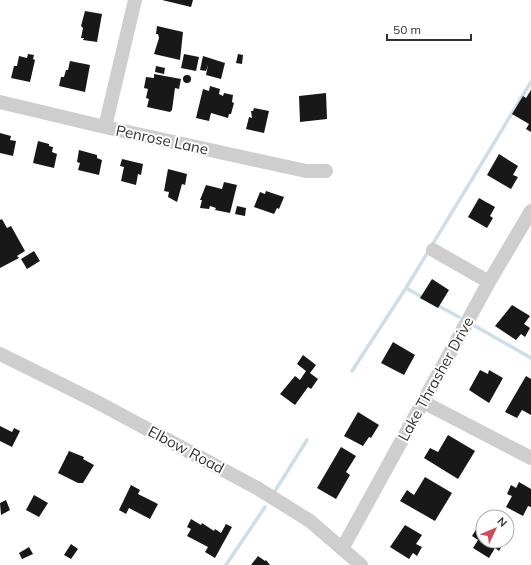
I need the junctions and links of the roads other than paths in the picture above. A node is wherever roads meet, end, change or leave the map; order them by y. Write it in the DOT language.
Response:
graph roads {
  1 [pos="135,0"];
  2 [pos="0,102"];
  3 [pos="105,128"];
  4 [pos="326,171"];
  5 [pos="531,211"];
  6 [pos="433,250"];
  7 [pos="489,282"];
  8 [pos="0,354"];
  9 [pos="423,402"];
  10 [pos="531,458"];
  11 [pos="342,549"];
  12 [pos="361,565"];
  1 -- 3 [label="street"];
  2 -- 3 [label="street, Penrose Lane"];
  3 -- 4 [label="street, Penrose Lane"];
  5 -- 7 [label="street, Lake Thrasher Drive"];
  6 -- 7 [label="street"];
  7 -- 9 [label="street, Lake Thrasher Drive"];
  8 -- 11 [label="street, Elbow Road"];
  9 -- 10 [label="street"];
  9 -- 11 [label="street, Lake Thrasher Drive"];
  11 -- 12 [label="street, Elbow Road"];
}
